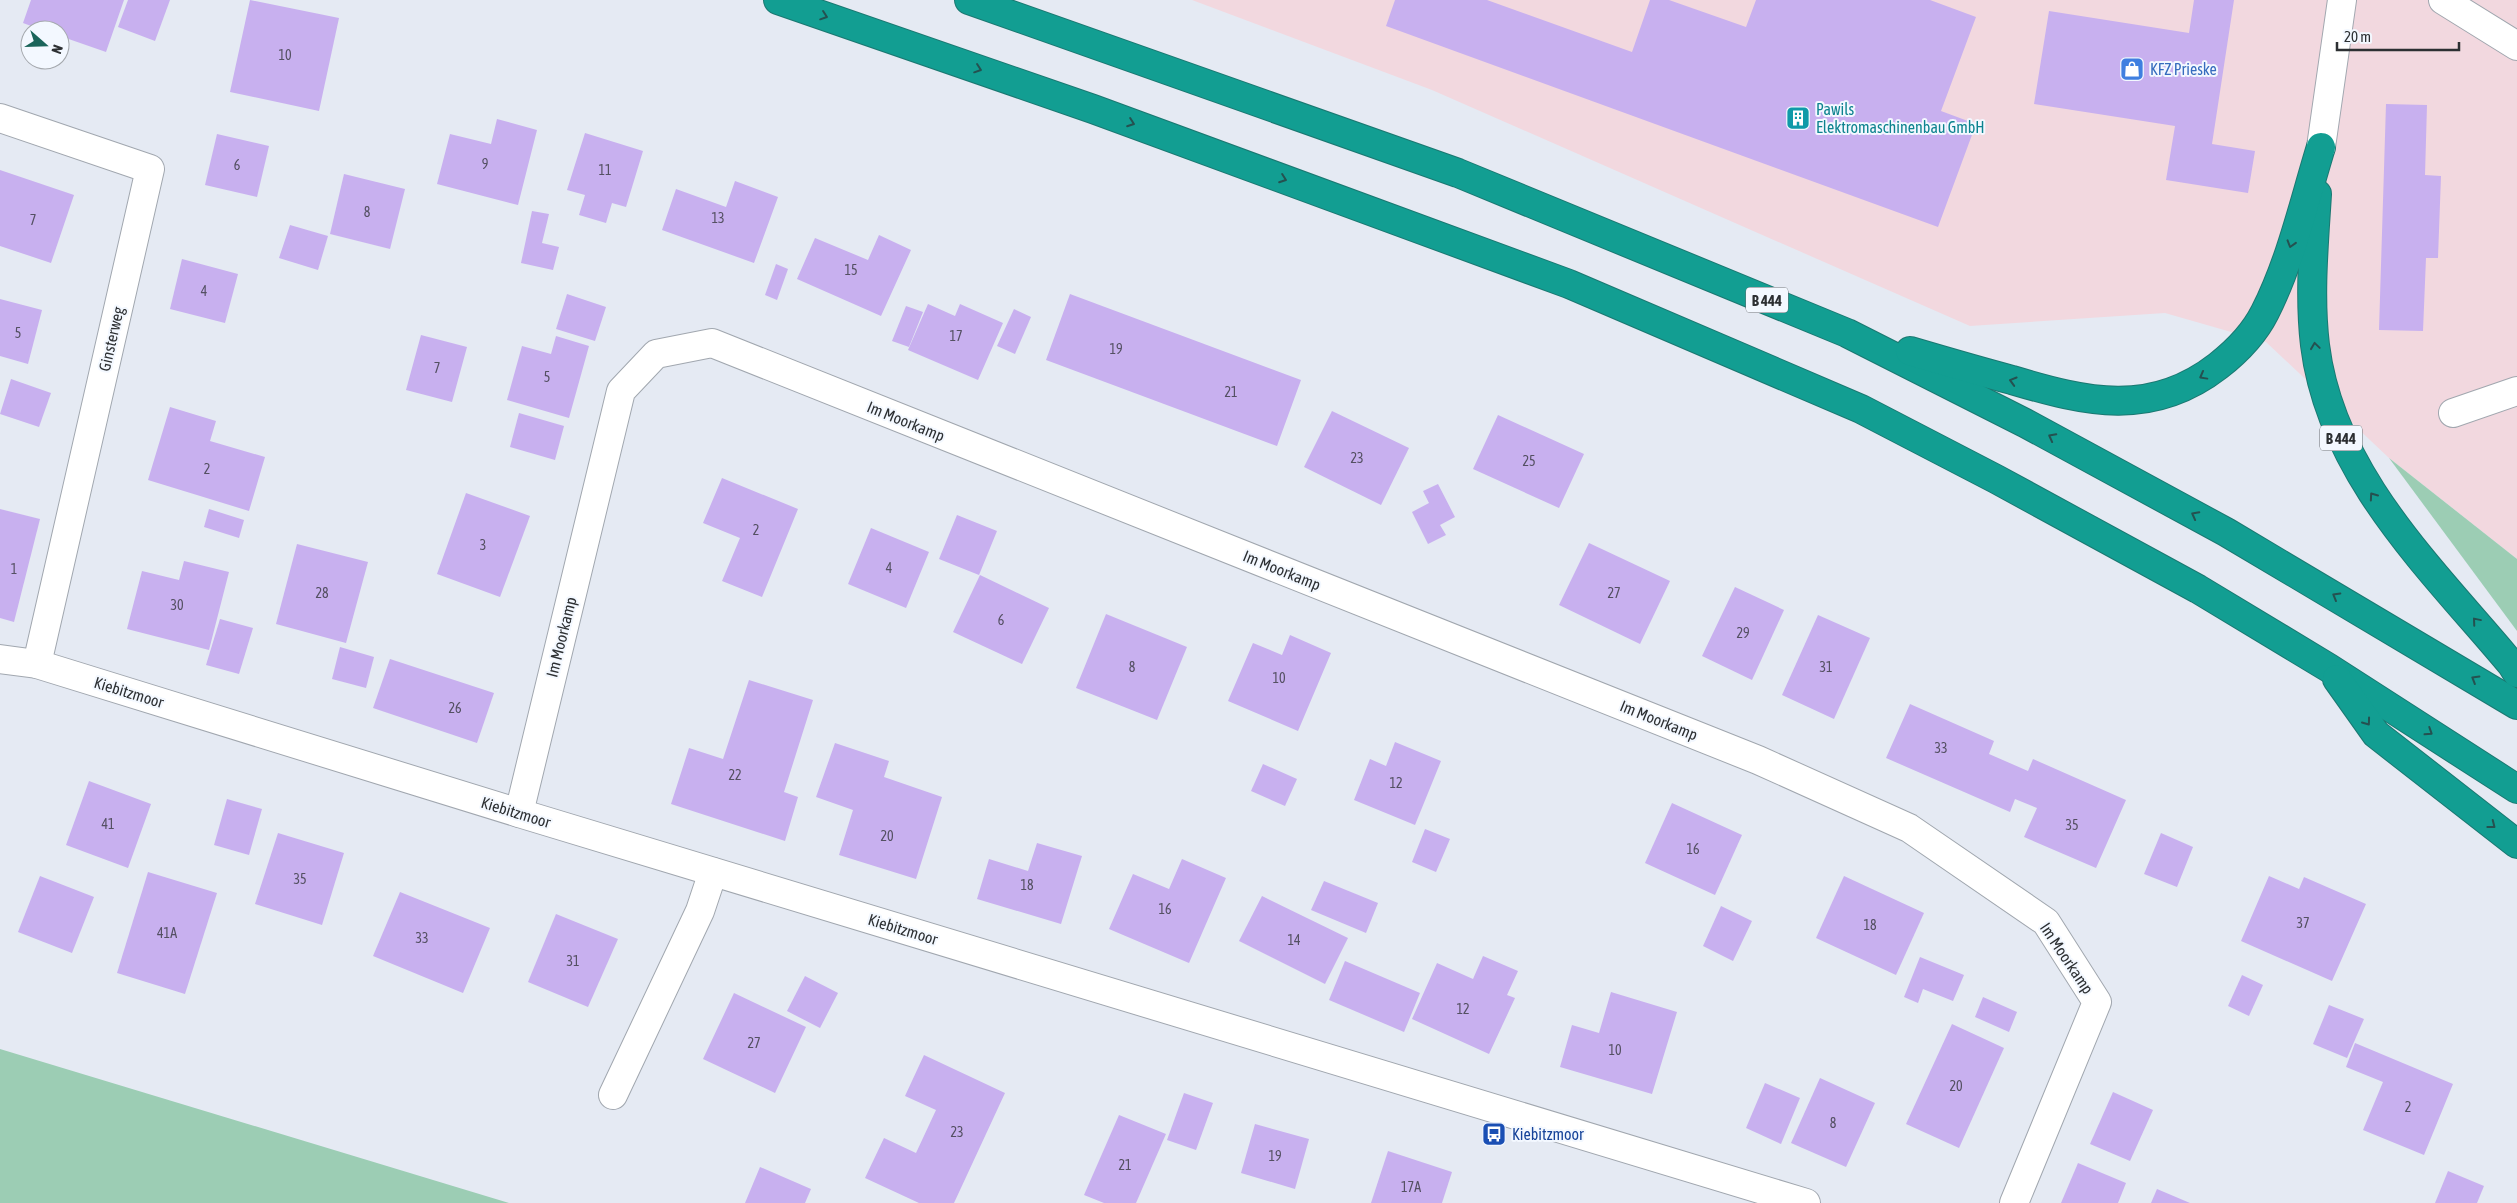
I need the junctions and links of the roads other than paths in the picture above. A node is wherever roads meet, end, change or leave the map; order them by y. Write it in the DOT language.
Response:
graph roads {
  1 [pos="778,0"];
  2 [pos="969,0"];
  3 [pos="2342,0"];
  4 [pos="2443,0"];
  5 [pos="2517,46"];
  6 [pos="0,118"];
  7 [pos="2320,147"];
  8 [pos="1848,333"];
  9 [pos="2517,391"];
  10 [pos="2453,412"];
  11 [pos="0,659"];
  12 [pos="38,664"];
  13 [pos="2329,668"];
  14 [pos="2517,673"];
  15 [pos="2517,704"];
  16 [pos="2517,789"];
  17 [pos="519,813"];
  18 [pos="2517,844"];
  19 [pos="712,872"];
  20 [pos="613,1094"];
  21 [pos="1806,1203"];
  22 [pos="2014,1203"];
  1 -- 13 [label="highway, one-way"];
  2 -- 8 [label="highway, B 444"];
  3 -- 7 [label="street"];
  4 -- 5 [label="street"];
  6 -- 12 [label="street, Ginsterweg"];
  7 -- 8 [label="highway, B 444, one-way"];
  14 -- 7 [label="highway, B 444, one-way"];
  15 -- 8 [label="highway, B 444, one-way"];
  9 -- 10 [label="street"];
  11 -- 12 [label="street, Kiebitzmoor"];
  12 -- 17 [label="street, Kiebitzmoor"];
  13 -- 16 [label="highway, one-way"];
  13 -- 18 [label="highway, one-way"];
  17 -- 19 [label="street, Kiebitzmoor"];
  17 -- 22 [label="street, Im Moorkamp"];
  19 -- 20 [label="street"];
  19 -- 21 [label="street, Kiebitzmoor"];
}
